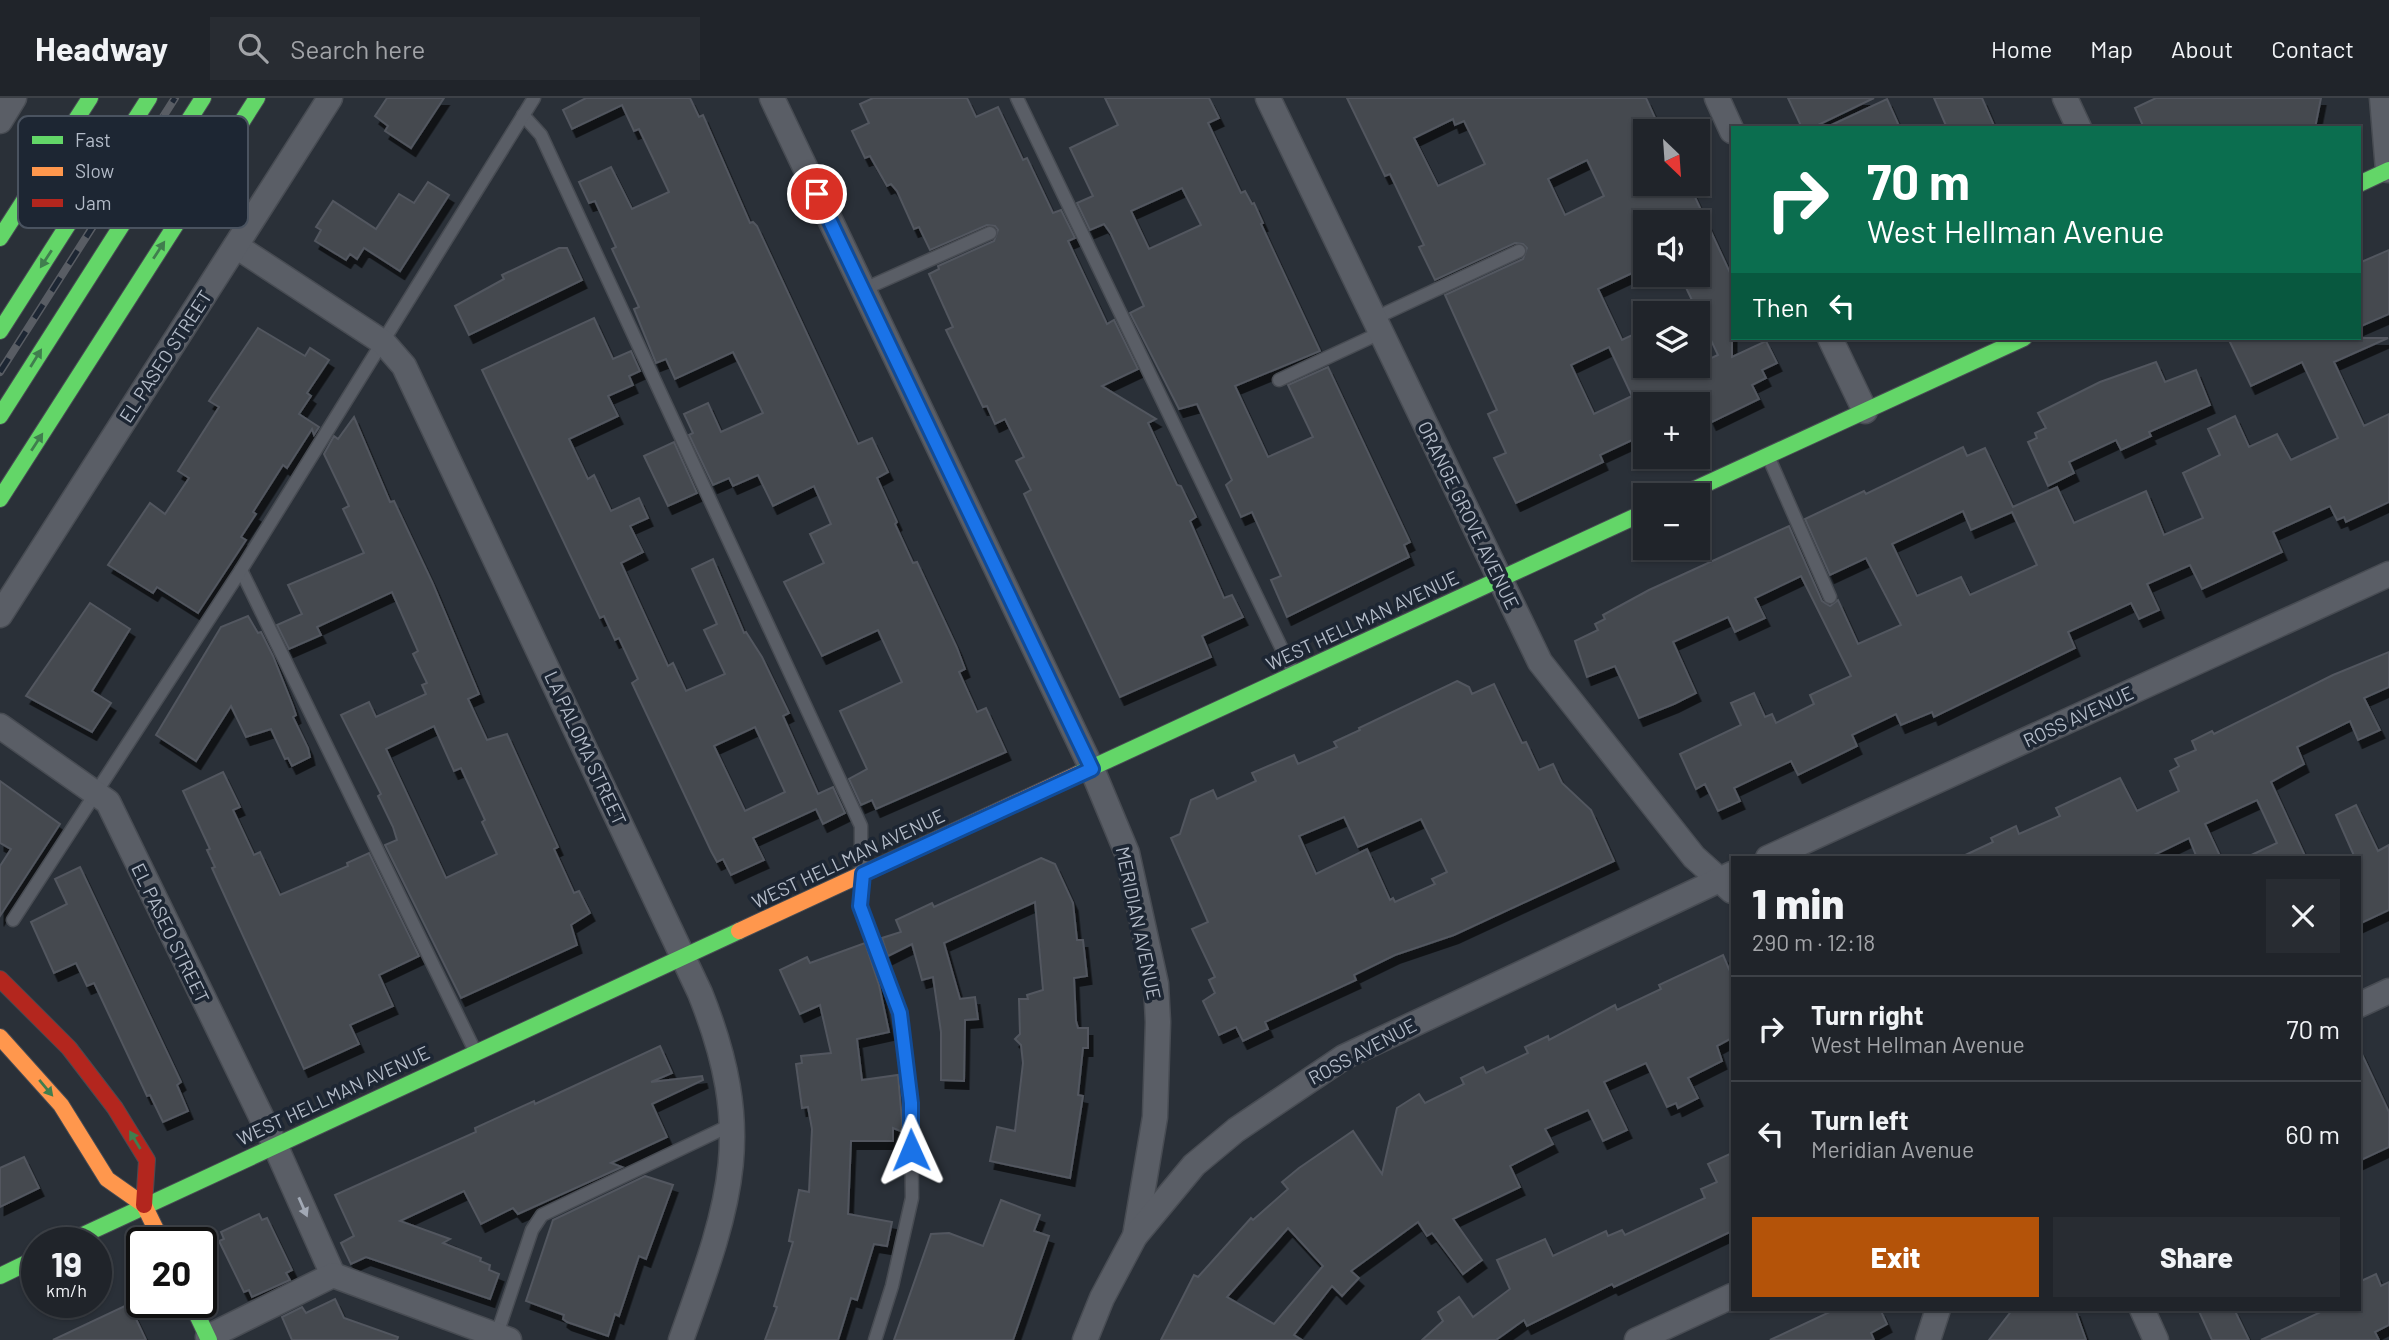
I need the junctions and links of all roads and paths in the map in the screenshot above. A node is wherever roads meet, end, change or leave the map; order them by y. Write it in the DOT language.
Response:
graph roads {
  1 [pos="14,98"];
  2 [pos="90,98"];
  3 [pos="149,98"];
  4 [pos="203,98"];
  5 [pos="257,98"];
  6 [pos="330,98"];
  7 [pos="534,98"];
  8 [pos="772,98"];
  9 [pos="1017,98"];
  10 [pos="1717,98"];
  11 [pos="2065,98"];
  12 [pos="2382,98"];
  13 [pos="1274,100"];
  14 [pos="523,115"];
  15 [pos="78,116"];
  16 [pos="137,116"];
  17 [pos="192,116"];
  18 [pos="245,116"];
  19 [pos="0,121"];
  20 [pos="2078,126"];
  21 [pos="1731,129"];
  22 [pos="2388,170"];
  23 [pos="2361,183"];
  24 [pos="18,210"];
  25 [pos="248,227"];
  26 [pos="66,228"];
  27 [pos="120,228"];
  28 [pos="174,228"];
  29 [pos="247,228"];
  30 [pos="990,233"];
  31 [pos="0,238"];
  32 [pos="236,246"];
  33 [pos="1519,251"];
  34 [pos="862,289"];
  35 [pos="1376,326"];
  36 [pos="0,331"];
  37 [pos="1831,340"];
  38 [pos="2020,340"];
  39 [pos="384,343"];
  40 [pos="1279,380"];
  41 [pos="1866,411"];
  42 [pos="0,416"];
  43 [pos="1768,456"];
  44 [pos="1708,483"];
  45 [pos="0,499"];
  46 [pos="1633,518"];
  47 [pos="241,570"];
  48 [pos="2389,574"];
  49 [pos="1501,578"];
  50 [pos="1830,597"];
  51 [pos="0,615"];
  52 [pos="1295,674"];
  53 [pos="0,726"];
  54 [pos="1092,769"];
  55 [pos="97,793"];
  56 [pos="1772,856"];
  57 [pos="863,874"];
  58 [pos="1729,881"];
  59 [pos="13,920"];
  60 [pos="684,957"];
  61 [pos="0,979"];
  62 [pos="2389,991"];
  63 [pos="2361,1004"];
  64 [pos="0,1037"];
  65 [pos="475,1053"];
  66 [pos="733,1124"];
  67 [pos="275,1145"];
  68 [pos="144,1205"];
  69 [pos="99,1227"];
  70 [pos="155,1227"];
  71 [pos="1135,1236"];
  72 [pos="21,1266"];
  73 [pos="333,1275"];
  74 [pos="0,1276"];
  75 [pos="1731,1296"];
  76 [pos="1937,1311"];
  77 [pos="2143,1311"];
  78 [pos="199,1318"];
  79 [pos="501,1338"];
  80 [pos="209,1339"];
  81 [pos="681,1340"];
  82 [pos="875,1340"];
  83 [pos="1085,1340"];
  84 [pos="1637,1340"];
  85 [pos="1928,1340"];
  86 [pos="2156,1340"];
  1 -- 19 [label="street"];
  2 -- 15 [label="main road"];
  3 -- 16 [label="main road, one-way"];
  17 -- 4 [label="main road, one-way"];
  18 -- 5 [label="main road, one-way"];
  6 -- 25 [label="street, EL PASEO STREET"];
  7 -- 14 [label="lane"];
  8 -- 34 [label="street, MERIDIAN AVENUE"];
  9 -- 52 [label="lane"];
  10 -- 21 [label="street"];
  11 -- 20 [label="street"];
  12 -- 22 [label="street"];
  13 -- 35 [label="street, ORANGE GROVE AVENUE"];
  14 -- 39 [label="lane"];
  14 -- 57 [label="lane"];
  22 -- 23 [label="main road"];
  24 -- 31 [label="main road"];
  26 -- 36 [label="main road, one-way"];
  42 -- 27 [label="main road, one-way"];
  45 -- 28 [label="main road, one-way"];
  29 -- 32 [label="street, EL PASEO STREET"];
  30 -- 34 [label="lane"];
  32 -- 39 [label="street, LA PALOMA STREET"];
  32 -- 51 [label="street, EL PASEO STREET"];
  33 -- 35 [label="lane"];
  34 -- 54 [label="street, MERIDIAN AVENUE"];
  35 -- 40 [label="lane"];
  35 -- 49 [label="street, ORANGE GROVE AVENUE"];
  37 -- 41 [label="street"];
  38 -- 41 [label="main road"];
  39 -- 47 [label="lane"];
  39 -- 60 [label="street, LA PALOMA STREET"];
  41 -- 43 [label="main road"];
  43 -- 44 [label="main road"];
  43 -- 50 [label="lane"];
  46 -- 49 [label="main road, WEST HELLMAN AVENUE"];
  47 -- 55 [label="lane"];
  47 -- 65 [label="lane"];
  48 -- 56 [label="street, ROSS AVENUE"];
  49 -- 52 [label="main road, WEST HELLMAN AVENUE"];
  49 -- 58 [label="street, ORANGE GROVE AVENUE"];
  52 -- 54 [label="main road, WEST HELLMAN AVENUE"];
  53 -- 55 [label="street, EL PASEO STREET"];
  54 -- 57 [label="main road, WEST HELLMAN AVENUE"];
  54 -- 71 [label="street, MERIDIAN AVENUE"];
  55 -- 59 [label="lane"];
  55 -- 67 [label="street, EL PASEO STREET"];
  57 -- 60 [label="main road, WEST HELLMAN AVENUE"];
  57 -- 82 [label="lane"];
  58 -- 71 [label="street, ROSS AVENUE"];
  60 -- 65 [label="main road, WEST HELLMAN AVENUE"];
  60 -- 66 [label="street, LA PALOMA STREET"];
  68 -- 61 [label="main road, one-way"];
  62 -- 63 [label="street"];
  64 -- 68 [label="main road, one-way"];
  65 -- 67 [label="main road, WEST HELLMAN AVENUE"];
  66 -- 79 [label="lane"];
  66 -- 81 [label="street, LA PALOMA STREET"];
  67 -- 68 [label="main road, WEST HELLMAN AVENUE"];
  67 -- 73 [label="street, EL PASEO STREET, one-way"];
  68 -- 69 [label="main road, WEST HELLMAN AVENUE"];
  68 -- 70 [label="main road"];
  71 -- 83 [label="street, ROSS AVENUE"];
  72 -- 74 [label="main road"];
  73 -- 79 [label="street"];
  73 -- 80 [label="street"];
  75 -- 84 [label="street"];
  76 -- 85 [label="street"];
  77 -- 86 [label="street"];
  78 -- 80 [label="main road"];
}
